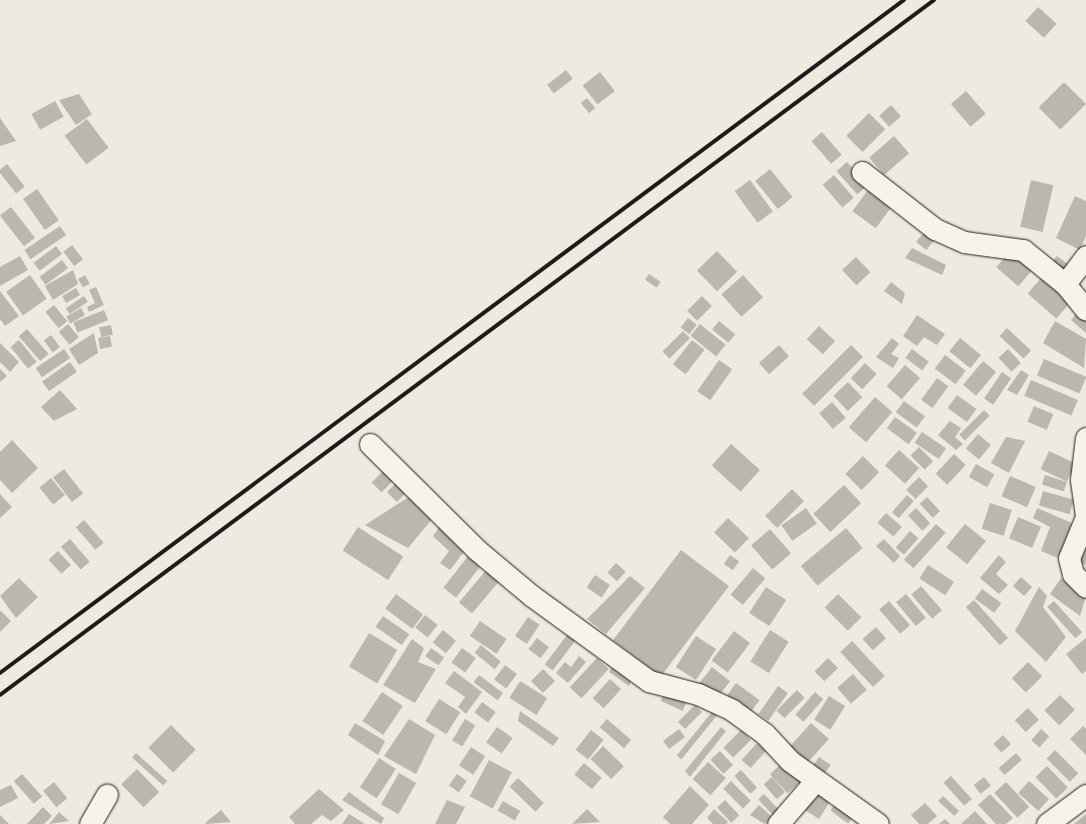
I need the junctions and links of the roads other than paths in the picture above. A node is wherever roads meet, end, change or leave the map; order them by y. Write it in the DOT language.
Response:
graph roads {
  1 [pos="862,172"];
  2 [pos="1086,256"];
  3 [pos="1065,284"];
  4 [pos="1086,310"];
  5 [pos="1086,438"];
  6 [pos="370,444"];
  7 [pos="1086,587"];
  8 [pos="815,780"];
  9 [pos="107,795"];
  10 [pos="1086,795"];
  11 [pos="90,824"];
  12 [pos="778,824"];
  13 [pos="878,824"];
  14 [pos="1047,824"];
  1 -- 3 [label="street"];
  2 -- 3 [label="street"];
  3 -- 4 [label="street"];
  5 -- 7 [label="street"];
  6 -- 8 [label="street"];
  8 -- 12 [label="street"];
  8 -- 13 [label="street"];
  9 -- 11 [label="street"];
  10 -- 14 [label="street"];
}
